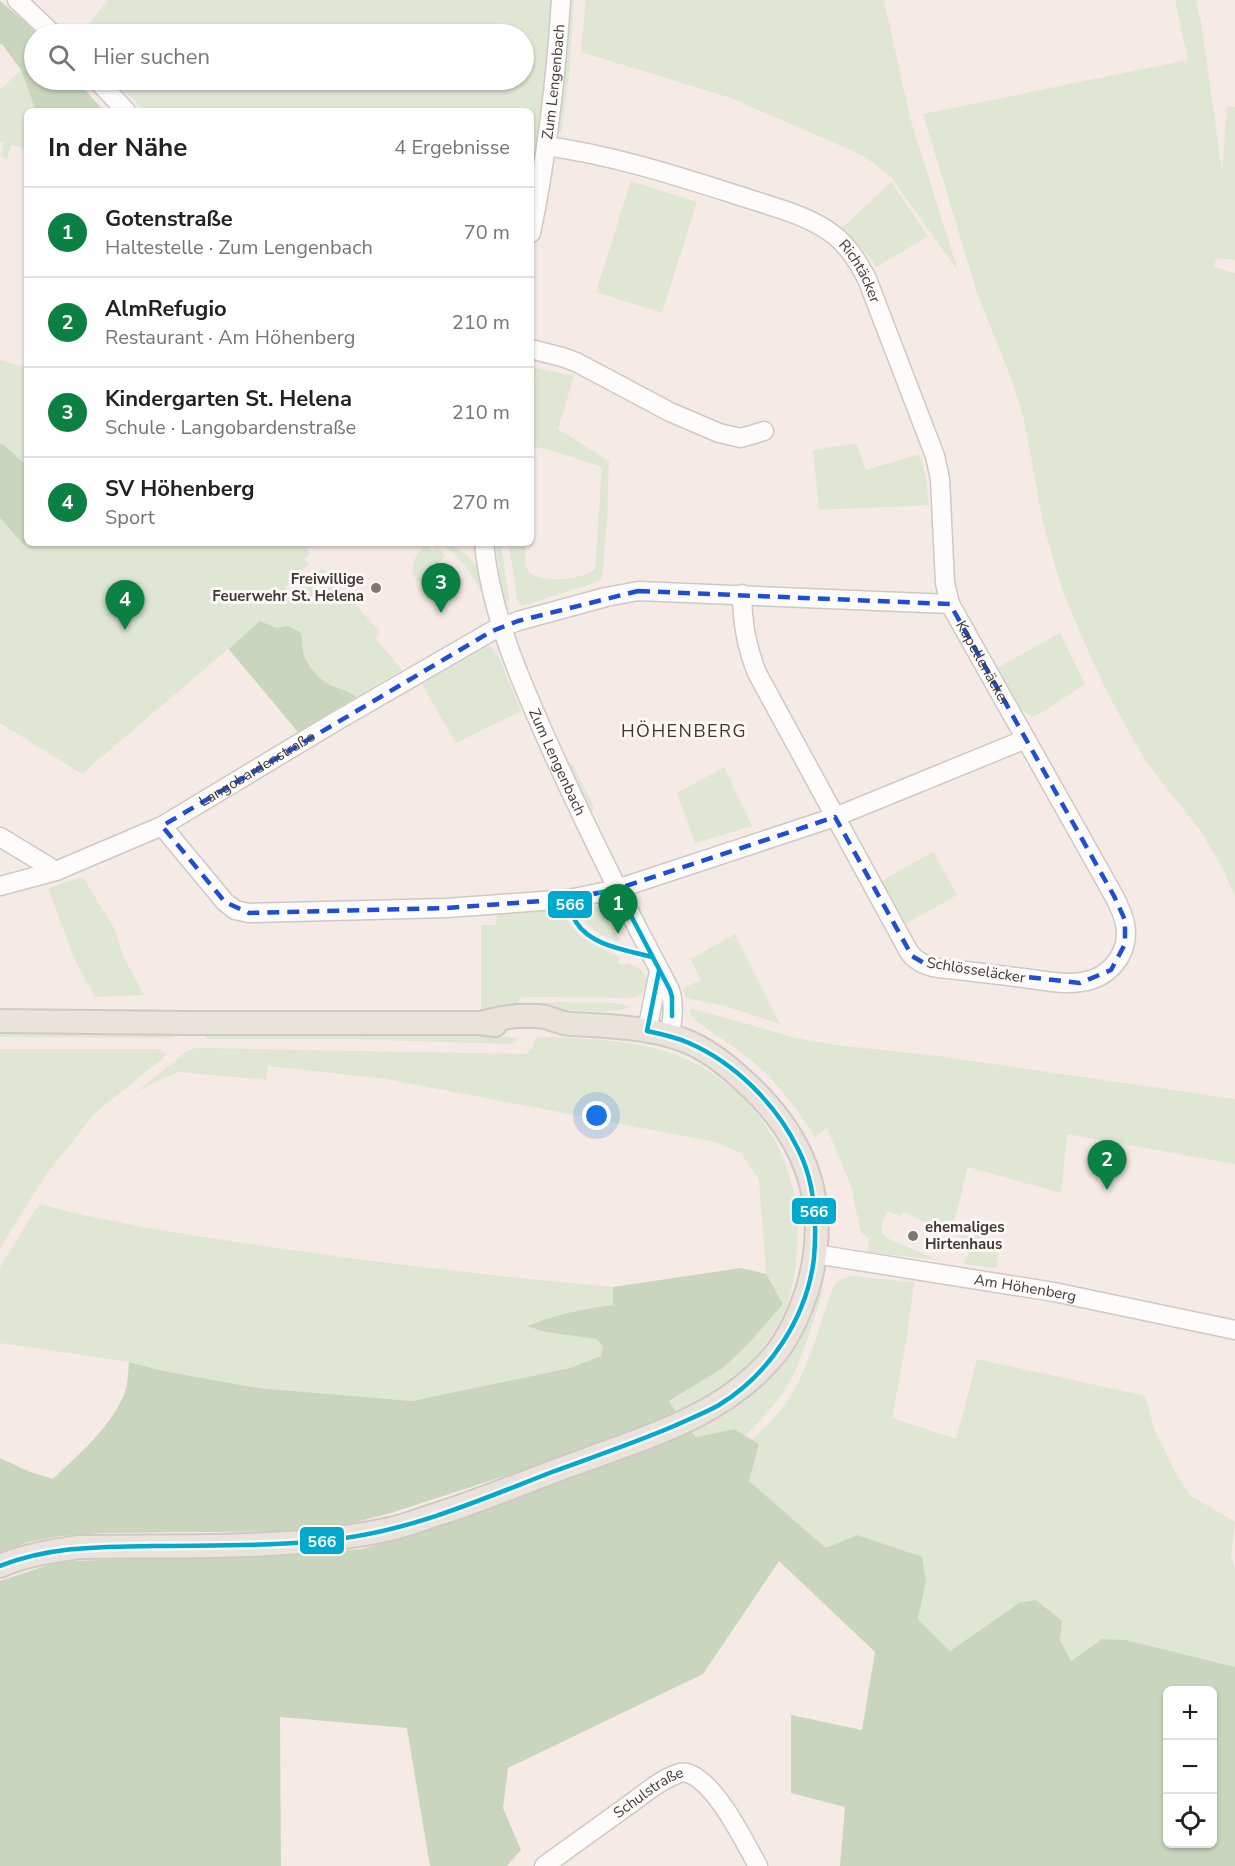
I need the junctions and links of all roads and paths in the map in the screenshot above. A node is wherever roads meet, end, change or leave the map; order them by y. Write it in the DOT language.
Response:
graph roads {
  1 [pos="17,0"];
  2 [pos="561,0"];
  3 [pos="42,24"];
  4 [pos="106,90"];
  5 [pos="123,108"];
  6 [pos="546,146"];
  7 [pos="534,216"];
  8 [pos="534,350"];
  9 [pos="764,431"];
  10 [pos="481,546"];
  11 [pos="742,594"];
  12 [pos="950,604"];
  13 [pos="501,627"];
  14 [pos="1026,739"];
  15 [pos="836,817"];
  16 [pos="162,826"];
  17 [pos="0,837"];
  18 [pos="56,871"];
  19 [pos="0,886"];
  20 [pos="617,889"];
  21 [pos="658,971"];
  22 [pos="0,1021"];
  23 [pos="647,1031"];
  24 [pos="670,1036"];
  25 [pos="815,1254"];
  26 [pos="1235,1330"];
  27 [pos="0,1566"];
  28 [pos="544,1866"];
  29 [pos="758,1866"];
  1 -- 3 [label="street"];
  2 -- 6 [label="street, Zum Lengenbach"];
  4 -- 5 [label="street"];
  6 -- 7 [label="street, Zum Lengenbach"];
  6 -- 12 [label="street, Richtäcker"];
  8 -- 9 [label="street"];
  10 -- 13 [label="street, Zum Lengenbach"];
  11 -- 12 [label="street, Kapellenäcker"];
  11 -- 13 [label="street, Kapellenäcker"];
  11 -- 15 [label="street, Schlösseläcker"];
  12 -- 14 [label="street, Kapellenäcker"];
  13 -- 16 [label="street, Langobardenstraße"];
  13 -- 20 [label="street, Zum Lengenbach"];
  14 -- 15 [label="street"];
  14 -- 15 [label="street, Schlösseläcker"];
  15 -- 20 [label="street"];
  16 -- 18 [label="street, Langobardenstraße"];
  16 -- 20 [label="street"];
  17 -- 18 [label="street"];
  18 -- 19 [label="street, Langobardenstraße"];
  20 -- 21 [label="street, Zum Lengenbach"];
  21 -- 23 [label="street"];
  21 -- 24 [label="street, Zum Lengenbach"];
  22 -- 23 [label="main road"];
  23 -- 24 [label="main road"];
  24 -- 25 [label="main road"];
  25 -- 26 [label="street, Am Höhenberg"];
  25 -- 27 [label="main road"];
  28 -- 29 [label="street, Schulstraße"];
}
